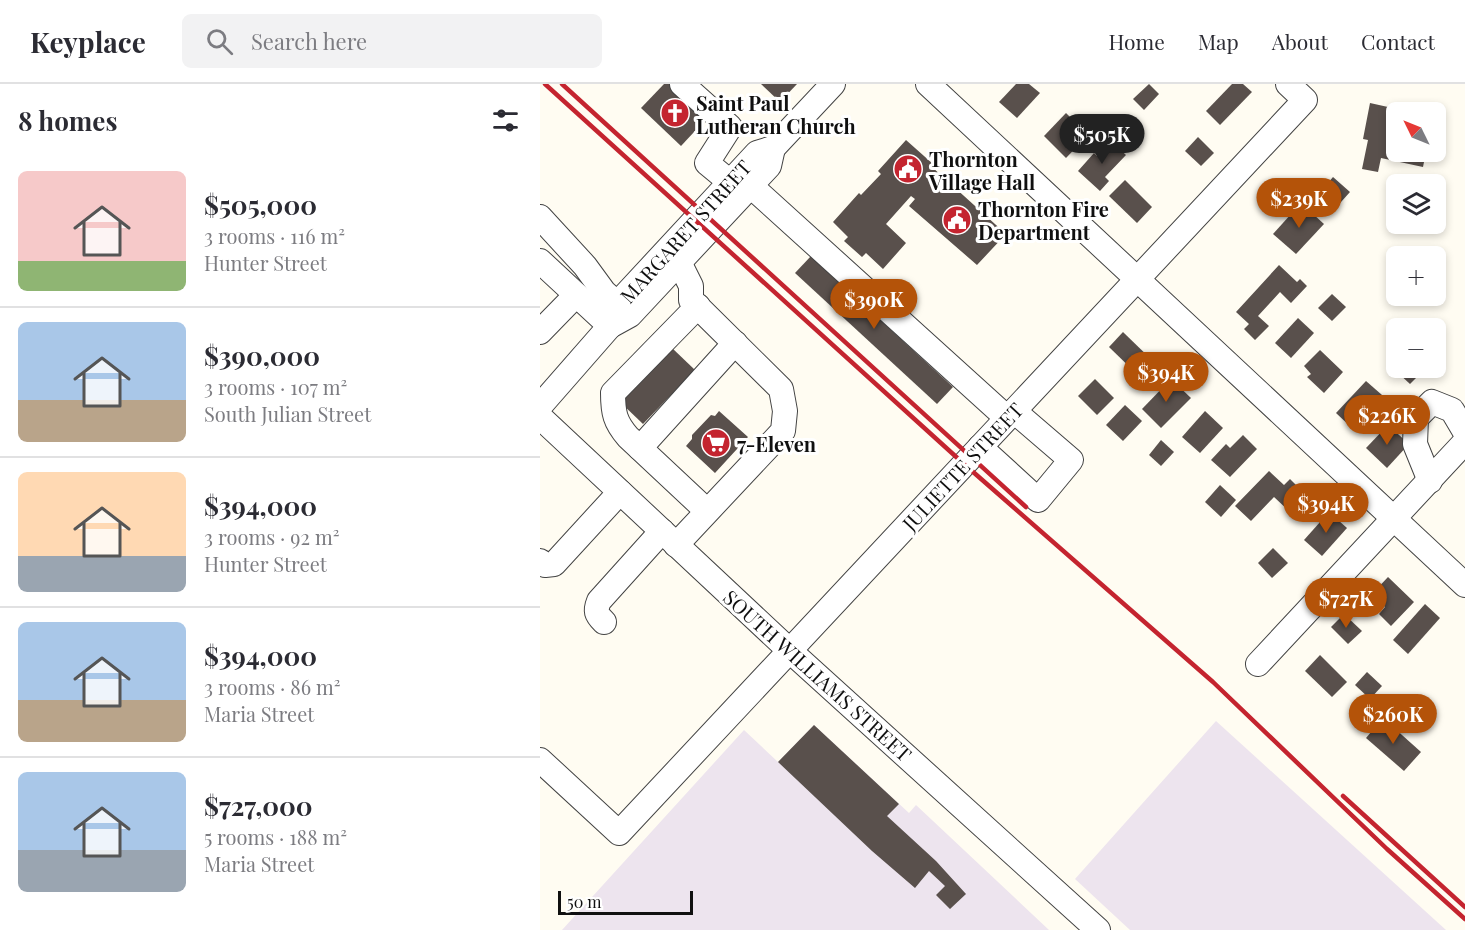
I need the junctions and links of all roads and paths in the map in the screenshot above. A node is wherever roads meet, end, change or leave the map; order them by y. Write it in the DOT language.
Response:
graph roads {
  1 [pos="682,84"];
  2 [pos="834,84"];
  3 [pos="928,84"];
  4 [pos="1297,92"];
  5 [pos="740,184"];
  6 [pos="540,217"];
  7 [pos="540,261"];
  8 [pos="680,262"];
  9 [pos="1137,279"];
  10 [pos="576,294"];
  11 [pos="648,296"];
  12 [pos="695,303"];
  13 [pos="619,315"];
  14 [pos="540,332"];
  15 [pos="735,343"];
  16 [pos="540,406"];
  17 [pos="1011,414"];
  18 [pos="540,417"];
  19 [pos="1465,432"];
  20 [pos="1465,442"];
  21 [pos="980,447"];
  22 [pos="640,448"];
  23 [pos="1430,481"];
  24 [pos="620,492"];
  25 [pos="707,511"];
  26 [pos="1394,519"];
  27 [pos="669,538"];
  28 [pos="540,561"];
  29 [pos="1465,585"];
  30 [pos="604,622"];
  31 [pos="789,650"];
  32 [pos="1258,664"];
  33 [pos="540,760"];
  34 [pos="1089,927"];
  1 -- 5 [label="street"];
  2 -- 5 [label="street, MARGARET STREET"];
  3 -- 9 [label="street"];
  4 -- 9 [label="street, JULIETTE STREET"];
  5 -- 8 [label="street, MARGARET STREET"];
  5 -- 13 [label="street, MARGARET STREET"];
  5 -- 17 [label="street"];
  6 -- 13 [label="street"];
  7 -- 10 [label="street"];
  8 -- 11 [label="street, MARGARET STREET"];
  8 -- 12 [label="street"];
  9 -- 17 [label="street, JULIETTE STREET"];
  9 -- 26 [label="street"];
  10 -- 13 [label="street"];
  10 -- 14 [label="street"];
  11 -- 12 [label="street"];
  11 -- 13 [label="street, MARGARET STREET"];
  12 -- 15 [label="street"];
  12 -- 22 [label="street"];
  13 -- 16 [label="street, MARGARET STREET"];
  15 -- 22 [label="street"];
  15 -- 25 [label="street"];
  17 -- 21 [label="street, JULIETTE STREET"];
  17 -- 21 [label="street"];
  18 -- 24 [label="street, SOUTH WILLIAMS STREET"];
  19 -- 23 [label="street"];
  20 -- 23 [label="street"];
  21 -- 31 [label="street, JULIETTE STREET"];
  22 -- 25 [label="street"];
  23 -- 26 [label="street"];
  24 -- 27 [label="street, SOUTH WILLIAMS STREET"];
  24 -- 28 [label="street"];
  25 -- 27 [label="street"];
  26 -- 29 [label="street"];
  26 -- 32 [label="street"];
  27 -- 30 [label="street"];
  27 -- 31 [label="street, SOUTH WILLIAMS STREET"];
  31 -- 33 [label="street, JULIETTE STREET"];
  31 -- 34 [label="street, SOUTH WILLIAMS STREET"];
}
